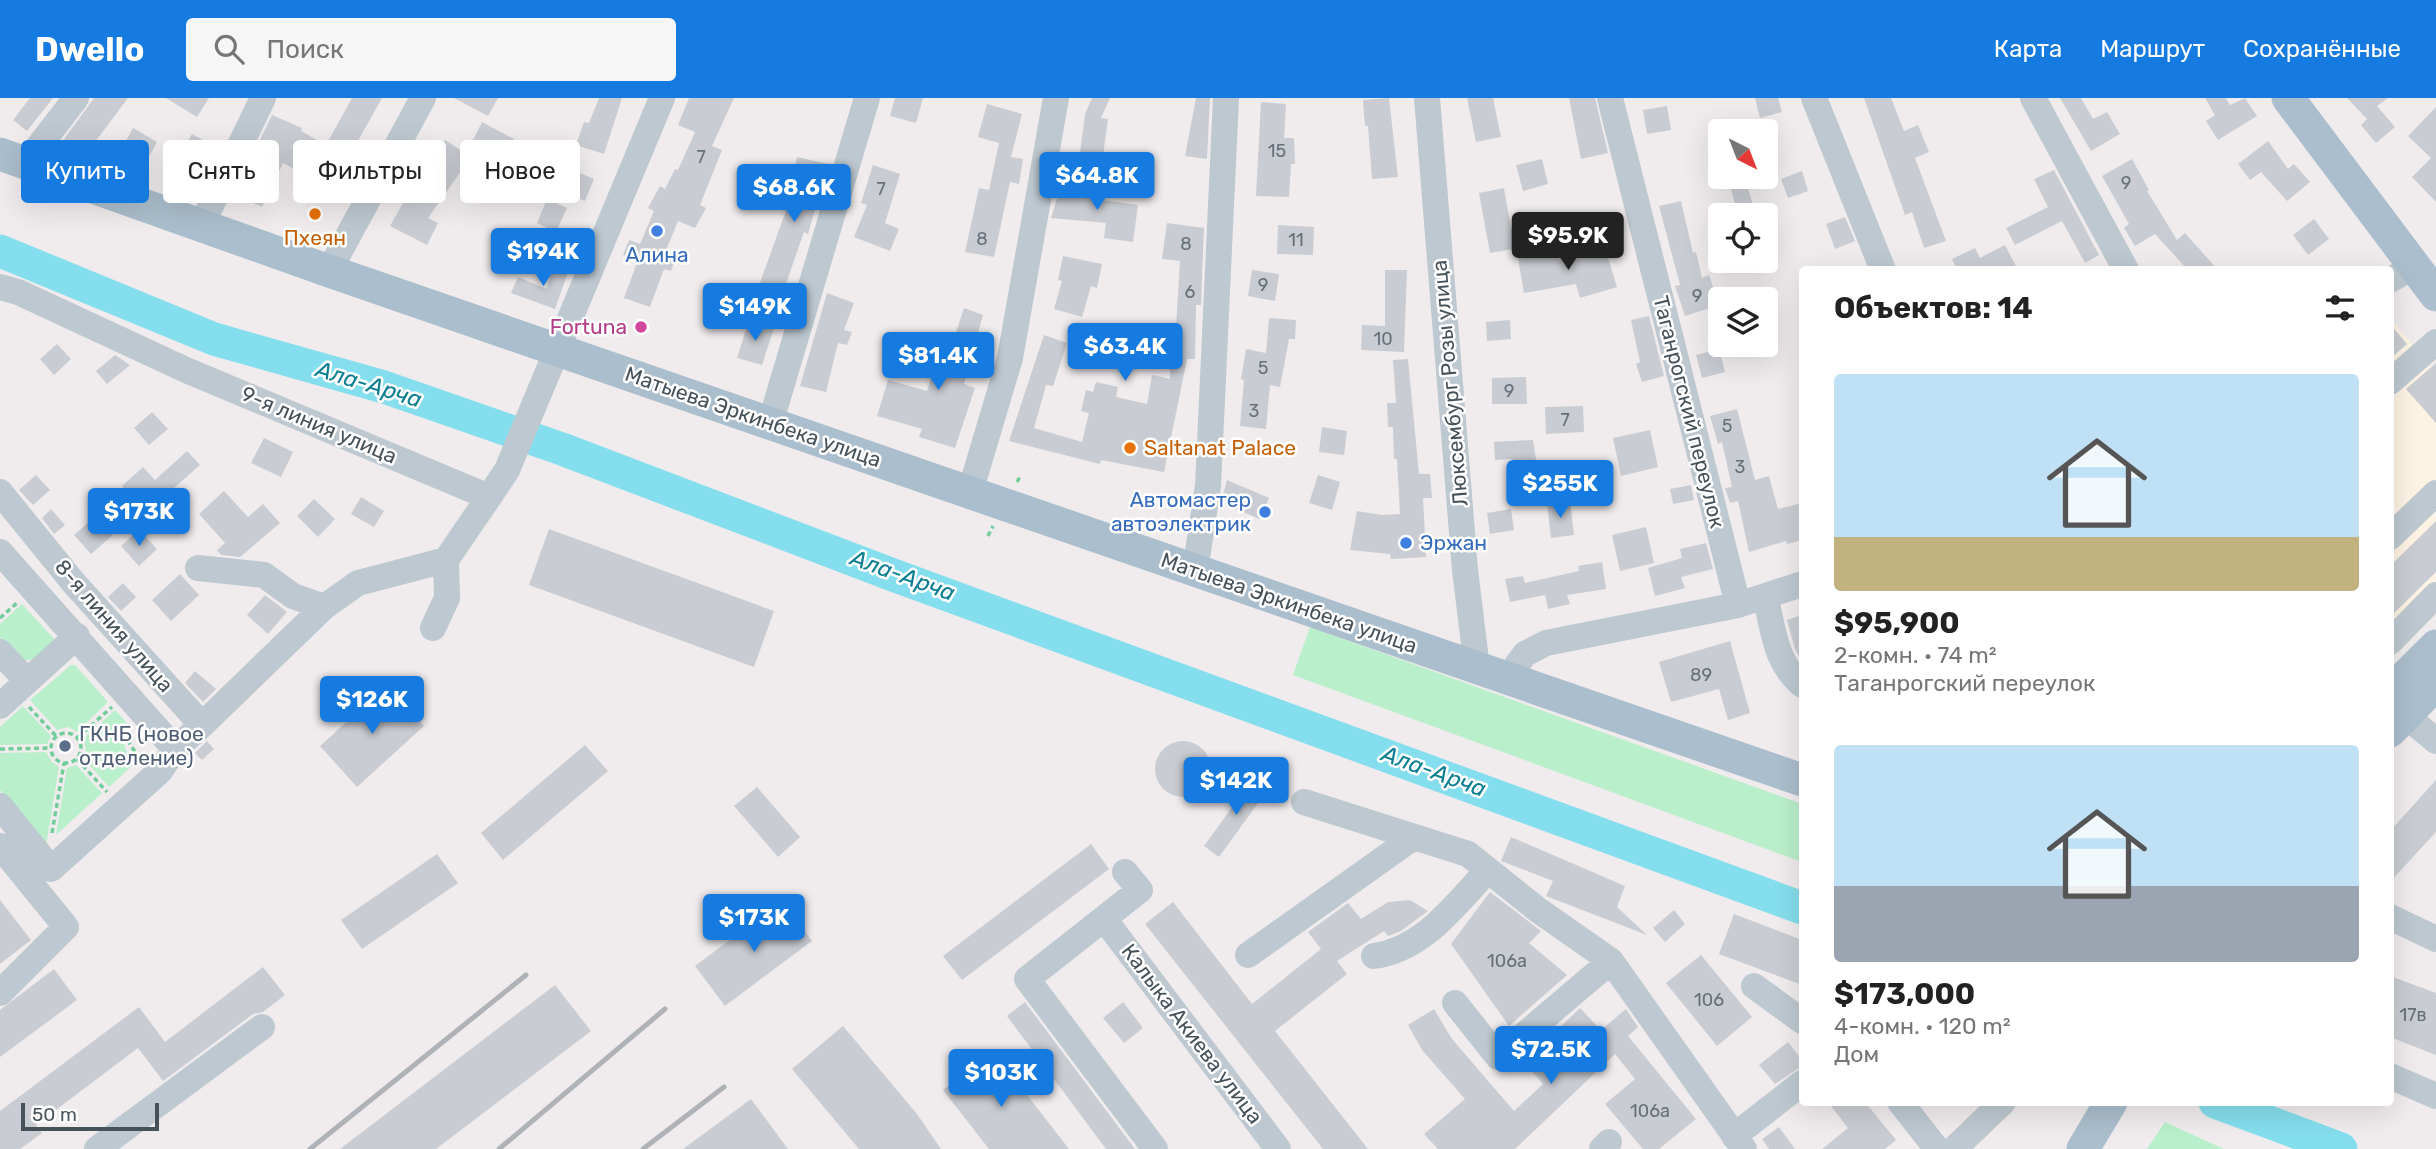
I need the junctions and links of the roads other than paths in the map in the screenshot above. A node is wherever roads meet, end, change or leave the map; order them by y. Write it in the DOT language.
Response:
graph roads {
  1 [pos="76,98"];
  2 [pos="263,98"];
  3 [pos="423,98"];
  4 [pos="662,98"];
  5 [pos="867,98"];
  6 [pos="1056,98"];
  7 [pos="1226,98"];
  8 [pos="1427,98"];
  9 [pos="1610,98"];
  10 [pos="1814,98"];
  11 [pos="2033,98"];
  12 [pos="2288,98"];
  13 [pos="13,159"];
  14 [pos="201,226"];
  15 [pos="1881,266"];
  16 [pos="2124,266"];
  17 [pos="329,271"];
  18 [pos="2422,285"];
  19 [pos="0,287"];
  20 [pos="2436,342"];
  21 [pos="555,348"];
  22 [pos="2394,379"];
  23 [pos="770,424"];
  24 [pos="0,492"];
  25 [pos="970,492"];
  26 [pos="2436,493"];
  27 [pos="489,497"];
  28 [pos="2394,533"];
  29 [pos="0,552"];
  30 [pos="446,560"];
  31 [pos="198,568"];
  32 [pos="1195,570"];
  33 [pos="1799,585"];
  34 [pos="2436,595"];
  35 [pos="1765,596"];
  36 [pos="1738,605"];
  37 [pos="324,607"];
  38 [pos="433,628"];
  39 [pos="77,636"];
  40 [pos="2394,638"];
  41 [pos="2436,646"];
  42 [pos="0,652"];
  43 [pos="1492,673"];
  44 [pos="1799,682"];
  45 [pos="2436,684"];
  46 [pos="17,696"];
  47 [pos="2395,713"];
  48 [pos="202,725"];
  49 [pos="2436,741"];
  50 [pos="175,749"];
  51 [pos="1799,779"];
  52 [pos="1304,802"];
  53 [pos="0,806"];
  54 [pos="1414,837"];
  55 [pos="0,846"];
  56 [pos="1488,870"];
  57 [pos="1125,872"];
  58 [pos="2394,919"];
  59 [pos="1105,920"];
  60 [pos="2436,939"];
  61 [pos="1248,954"];
  62 [pos="1374,956"];
  63 [pos="1611,961"];
  64 [pos="1754,986"];
  65 [pos="0,993"];
  66 [pos="1455,1003"];
  67 [pos="1799,1019"];
  68 [pos="262,1027"];
  69 [pos="2394,1078"];
  70 [pos="1799,1086"];
  71 [pos="2436,1096"];
  72 [pos="1903,1106"];
  73 [pos="1999,1106"];
  74 [pos="2109,1106"];
  75 [pos="2132,1106"];
  76 [pos="1739,1143"];
  77 [pos="97,1149"];
  78 [pos="1155,1149"];
  79 [pos="1278,1149"];
  80 [pos="1937,1149"];
  81 [pos="1954,1149"];
  82 [pos="2083,1149"];
  83 [pos="2106,1149"];
  1 -- 13 [label="street"];
  2 -- 14 [label="street"];
  3 -- 17 [label="street"];
  4 -- 21 [label="street"];
  5 -- 23 [label="street"];
  6 -- 25 [label="street"];
  7 -- 32 [label="street"];
  8 -- 43 [label="street, Люксембург Розы улица"];
  9 -- 36 [label="street, Таганрогский переулок"];
  10 -- 15 [label="street"];
  11 -- 16 [label="street"];
  12 -- 18 [label="main road"];
  13 -- 14 [label="main road, Матыева Эркинбека улица"];
  14 -- 17 [label="main road, Матыева Эркинбека улица"];
  17 -- 21 [label="main road, Матыева Эркинбека улица"];
  19 -- 27 [label="street, 9-я линия улица"];
  20 -- 22 [label="street"];
  21 -- 23 [label="main road, Матыева Эркинбека улица"];
  21 -- 27 [label="street"];
  23 -- 25 [label="main road, Матыева Эркинбека улица"];
  24 -- 48 [label="street, 8-я линия улица"];
  25 -- 32 [label="main road, Матыева Эркинбека улица"];
  26 -- 28 [label="street"];
  27 -- 30 [label="street"];
  29 -- 39 [label="street"];
  30 -- 37 [label="street"];
  30 -- 38 [label="street"];
  31 -- 37 [label="street"];
  32 -- 43 [label="main road, Матыева Эркинбека улица"];
  33 -- 35 [label="street"];
  34 -- 40 [label="street"];
  35 -- 36 [label="street"];
  35 -- 44 [label="street"];
  36 -- 43 [label="street"];
  37 -- 48 [label="street"];
  39 -- 46 [label="street"];
  39 -- 50 [label="street"];
  41 -- 47 [label="main road"];
  42 -- 46 [label="street"];
  43 -- 51 [label="main road, Матыева Эркинбека улица"];
  45 -- 47 [label="main road"];
  47 -- 49 [label="street"];
  48 -- 50 [label="street"];
  50 -- 53 [label="street"];
  52 -- 54 [label="street"];
  54 -- 56 [label="street"];
  54 -- 61 [label="street"];
  55 -- 65 [label="street"];
  56 -- 62 [label="street"];
  56 -- 63 [label="street"];
  57 -- 59 [label="street"];
  58 -- 60 [label="street"];
  59 -- 78 [label="street"];
  59 -- 79 [label="street, Калыка Акиева улица"];
  63 -- 66 [label="street"];
  63 -- 76 [label="street"];
  64 -- 67 [label="street"];
  68 -- 77 [label="street"];
  69 -- 71 [label="street"];
  70 -- 76 [label="street"];
  72 -- 80 [label="street"];
  73 -- 81 [label="street"];
  74 -- 82 [label="main road"];
  75 -- 83 [label="main road"];
}
